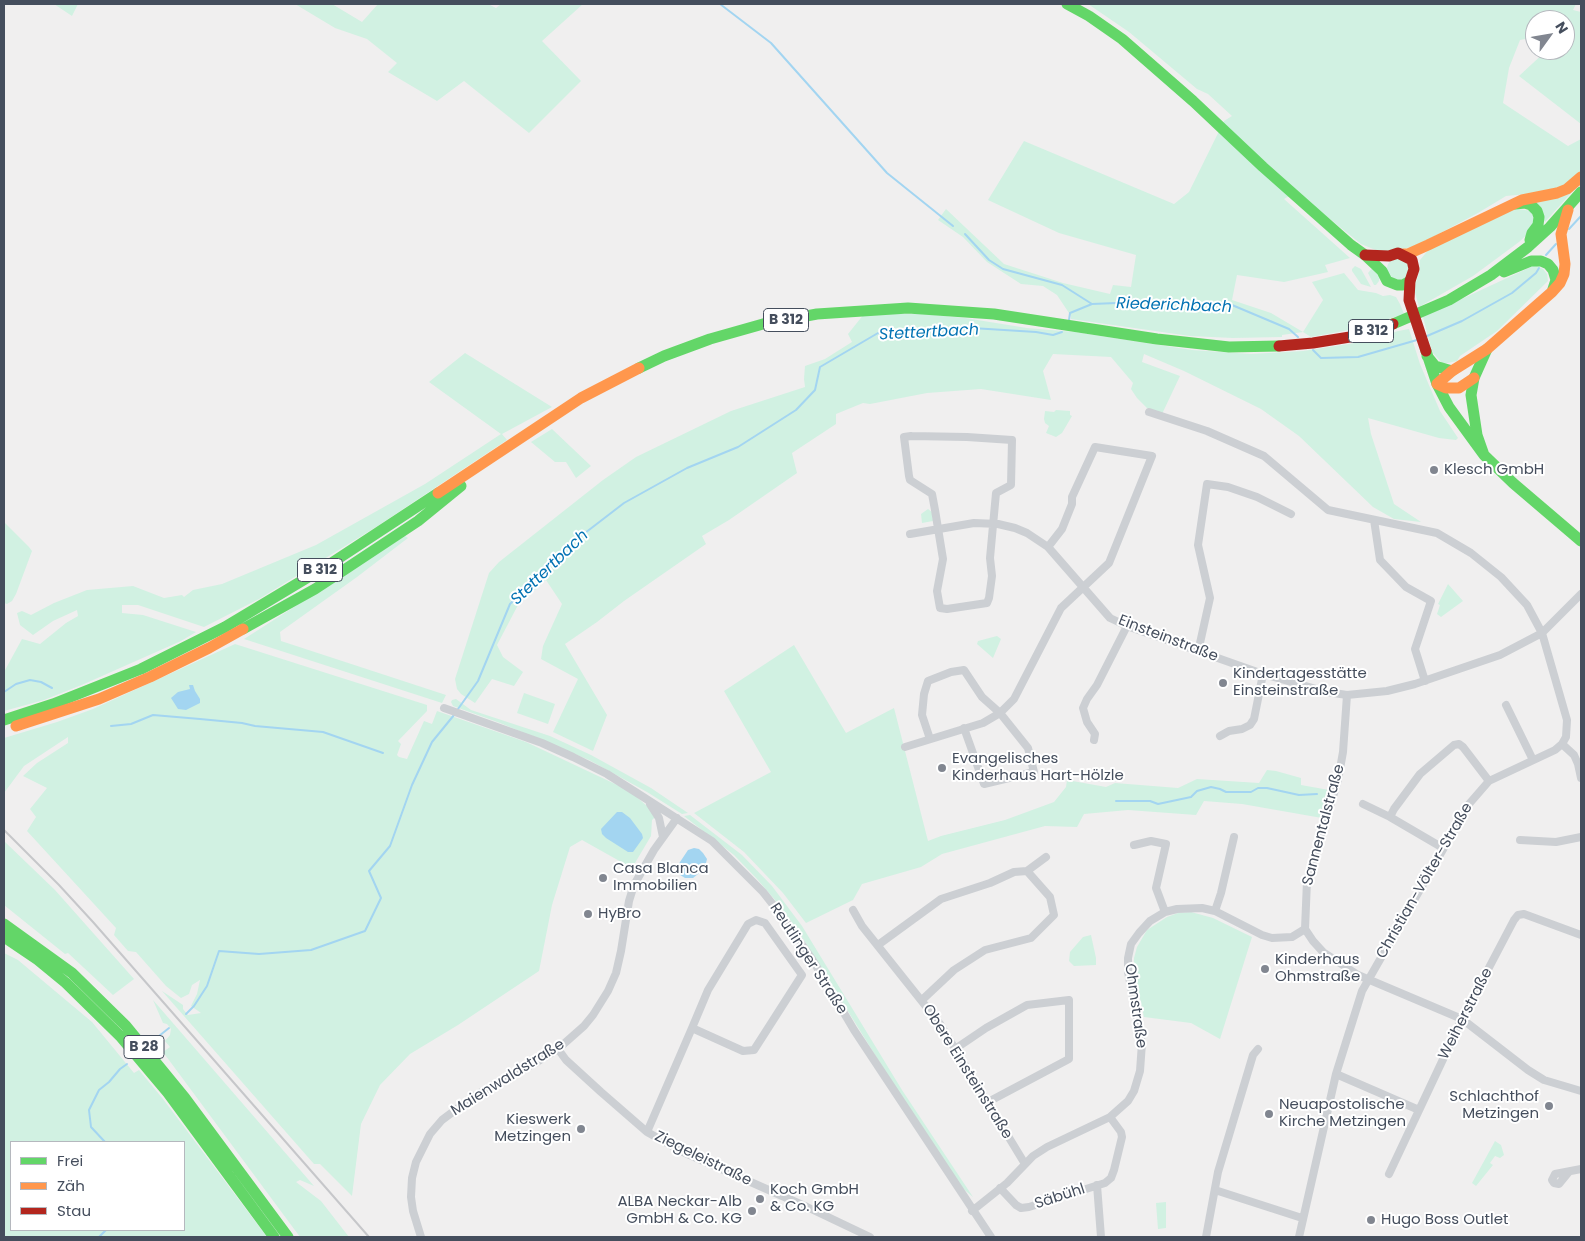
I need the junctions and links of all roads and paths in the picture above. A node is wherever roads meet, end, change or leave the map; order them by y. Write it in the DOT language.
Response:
graph roads {
  1 [pos="1067,4"];
  2 [pos="1581,177"];
  3 [pos="1581,192"];
  4 [pos="1510,205"];
  5 [pos="1569,207"];
  6 [pos="1428,245"];
  7 [pos="1528,247"];
  8 [pos="1365,254"];
  9 [pos="1403,254"];
  10 [pos="1389,256"];
  11 [pos="1414,265"];
  12 [pos="1382,272"];
  13 [pos="1491,275"];
  14 [pos="1410,281"];
  15 [pos="1397,286"];
  16 [pos="1552,292"];
  17 [pos="1409,300"];
  18 [pos="1487,349"];
  19 [pos="1427,356"];
  20 [pos="1452,371"];
  21 [pos="1474,378"];
  22 [pos="1437,384"];
  23 [pos="1150,412"];
  24 [pos="1484,455"];
  25 [pos="494,456"];
  26 [pos="1291,514"];
  27 [pos="1374,520"];
  28 [pos="993,524"];
  29 [pos="938,530"];
  30 [pos="910,534"];
  31 [pos="1581,541"];
  32 [pos="1048,547"];
  33 [pos="1082,586"];
  34 [pos="1581,594"];
  35 [pos="1127,626"];
  36 [pos="1542,633"];
  37 [pos="1198,652"];
  38 [pos="1263,674"];
  39 [pos="1425,681"];
  40 [pos="1347,695"];
  41 [pos="1506,705"];
  42 [pos="444,708"];
  43 [pos="1000,713"];
  44 [pos="4,720"];
  45 [pos="964,728"];
  46 [pos="4,730"];
  47 [pos="1220,736"];
  48 [pos="930,739"];
  49 [pos="1094,740"];
  50 [pos="1562,744"];
  51 [pos="905,747"];
  52 [pos="1533,760"];
  53 [pos="1581,778"];
  54 [pos="1489,781"];
  55 [pos="646,798"];
  56 [pos="1363,804"];
  57 [pos="1390,817"];
  58 [pos="676,818"];
  59 [pos="663,837"];
  60 [pos="1234,837"];
  61 [pos="1581,837"];
  62 [pos="1520,840"];
  63 [pos="1134,845"];
  64 [pos="1443,848"];
  65 [pos="1046,858"];
  66 [pos="1027,871"];
  67 [pos="853,910"];
  68 [pos="1215,911"];
  69 [pos="4,912"];
  70 [pos="1165,912"];
  71 [pos="4,924"];
  72 [pos="1306,929"];
  73 [pos="1581,935"];
  74 [pos="4,937"];
  75 [pos="28,940"];
  76 [pos="878,945"];
  77 [pos="1368,980"];
  78 [pos="922,1000"];
  79 [pos="1462,1019"];
  80 [pos="692,1028"];
  81 [pos="558,1049"];
  82 [pos="956,1049"];
  83 [pos="1258,1049"];
  84 [pos="1336,1074"];
  85 [pos="1581,1090"];
  86 [pos="988,1102"];
  87 [pos="1419,1110"];
  88 [pos="1110,1117"];
  89 [pos="647,1132"];
  90 [pos="1024,1164"];
  91 [pos="1581,1169"];
  92 [pos="1568,1173"];
  93 [pos="1389,1174"];
  94 [pos="1097,1185"];
  95 [pos="1000,1188"];
  96 [pos="1215,1190"];
  97 [pos="972,1211"];
  98 [pos="1302,1218"];
  99 [pos="263,1221"];
  100 [pos="269,1237"];
  101 [pos="274,1237"];
  102 [pos="288,1237"];
  103 [pos="421,1237"];
  104 [pos="870,1237"];
  105 [pos="991,1237"];
  106 [pos="1100,1237"];
  107 [pos="1206,1237"];
  108 [pos="1299,1237"];
  1 -- 8 [label="main road"];
  2 -- 4 [label="main road"];
  3 -- 5 [label="main road, B 312"];
  4 -- 6 [label="main road"];
  4 -- 7 [label="main road"];
  5 -- 7 [label="main road, B 312"];
  5 -- 16 [label="main road"];
  6 -- 9 [label="main road"];
  6 -- 11 [label="main road"];
  7 -- 13 [label="main road, B 312"];
  8 -- 10 [label="main road"];
  8 -- 12 [label="main road"];
  9 -- 10 [label="main road"];
  9 -- 11 [label="main road"];
  10 -- 12 [label="main road"];
  11 -- 14 [label="main road"];
  12 -- 15 [label="main road"];
  13 -- 16 [label="main road"];
  13 -- 25 [label="main road, B 312"];
  14 -- 15 [label="main road"];
  14 -- 17 [label="main road"];
  15 -- 17 [label="main road"];
  16 -- 18 [label="main road"];
  17 -- 19 [label="main road"];
  18 -- 20 [label="main road"];
  18 -- 21 [label="main road"];
  19 -- 20 [label="main road"];
  19 -- 22 [label="main road"];
  20 -- 22 [label="main road"];
  21 -- 22 [label="main road"];
  21 -- 24 [label="main road"];
  22 -- 24 [label="main road"];
  23 -- 27 [label="street"];
  24 -- 31 [label="main road"];
  25 -- 44 [label="main road, B 312"];
  25 -- 46 [label="main road, B 312"];
  26 -- 37 [label="street"];
  27 -- 36 [label="street"];
  27 -- 39 [label="street"];
  28 -- 29 [label="street, Einsteinstraße"];
  28 -- 29 [label="street"];
  28 -- 29 [label="street"];
  28 -- 32 [label="street, Einsteinstraße"];
  29 -- 30 [label="street, Einsteinstraße"];
  32 -- 33 [label="street, Einsteinstraße"];
  32 -- 33 [label="street"];
  33 -- 35 [label="street, Einsteinstraße"];
  33 -- 43 [label="street"];
  34 -- 36 [label="street, Einsteinstraße"];
  35 -- 37 [label="street, Einsteinstraße"];
  35 -- 49 [label="street"];
  36 -- 39 [label="street, Einsteinstraße"];
  36 -- 50 [label="street"];
  37 -- 38 [label="street, Einsteinstraße"];
  38 -- 40 [label="street, Einsteinstraße"];
  38 -- 47 [label="street"];
  39 -- 40 [label="street, Einsteinstraße"];
  40 -- 72 [label="street, Sannentalstraße"];
  41 -- 52 [label="street"];
  42 -- 55 [label="street, Reutlinger Straße"];
  43 -- 45 [label="street"];
  43 -- 45 [label="street"];
  43 -- 48 [label="street"];
  45 -- 48 [label="street"];
  48 -- 51 [label="street"];
  50 -- 52 [label="street, Christian-Völter-Straße"];
  50 -- 53 [label="street"];
  52 -- 54 [label="street, Christian-Völter-Straße"];
  54 -- 57 [label="street"];
  54 -- 64 [label="street, Christian-Völter-Straße"];
  55 -- 58 [label="street, Reutlinger Straße"];
  55 -- 59 [label="street"];
  56 -- 57 [label="street"];
  57 -- 64 [label="street"];
  58 -- 59 [label="street, Maienwaldstraße"];
  58 -- 97 [label="street, Reutlinger Straße"];
  59 -- 81 [label="street, Maienwaldstraße"];
  60 -- 68 [label="street"];
  61 -- 62 [label="street"];
  63 -- 70 [label="street"];
  64 -- 77 [label="street, Christian-Völter-Straße"];
  65 -- 66 [label="street"];
  66 -- 76 [label="street"];
  66 -- 78 [label="street"];
  67 -- 76 [label="street, Obere Einsteinstraße"];
  68 -- 70 [label="street, Ohmstraße"];
  68 -- 72 [label="street, Ohmstraße"];
  69 -- 75 [label="main road"];
  70 -- 88 [label="street, Ohmstraße"];
  71 -- 75 [label="main road, B 28"];
  72 -- 77 [label="street"];
  73 -- 79 [label="street, Weiherstraße"];
  74 -- 99 [label="main road, B 28"];
  75 -- 102 [label="main road, B 28"];
  76 -- 78 [label="street, Obere Einsteinstraße"];
  77 -- 79 [label="street"];
  77 -- 84 [label="street, Christian-Völter-Straße"];
  78 -- 82 [label="street, Obere Einsteinstraße"];
  79 -- 85 [label="street"];
  79 -- 87 [label="street, Weiherstraße"];
  80 -- 80 [label="street"];
  80 -- 89 [label="street"];
  81 -- 89 [label="street, Ziegeleistraße"];
  81 -- 103 [label="street, Maienwaldstraße"];
  82 -- 86 [label="street, Obere Einsteinstraße"];
  82 -- 86 [label="street"];
  83 -- 96 [label="street"];
  84 -- 87 [label="street"];
  84 -- 98 [label="street, Christian-Völter-Straße"];
  86 -- 90 [label="street, Obere Einsteinstraße"];
  87 -- 93 [label="street, Weiherstraße"];
  88 -- 90 [label="street, Ohmstraße"];
  88 -- 94 [label="street, Säbühl"];
  89 -- 104 [label="street, Ziegeleistraße"];
  90 -- 95 [label="street, Ohmstraße"];
  91 -- 92 [label="street"];
  94 -- 95 [label="street, Säbühl"];
  94 -- 106 [label="street, Säbühl"];
  95 -- 97 [label="street, Ohmstraße"];
  96 -- 98 [label="street"];
  96 -- 107 [label="street"];
  97 -- 105 [label="street, Reutlinger Straße"];
  98 -- 108 [label="street, Christian-Völter-Straße"];
  99 -- 100 [label="main road"];
  99 -- 101 [label="main road, B 28"];
}
